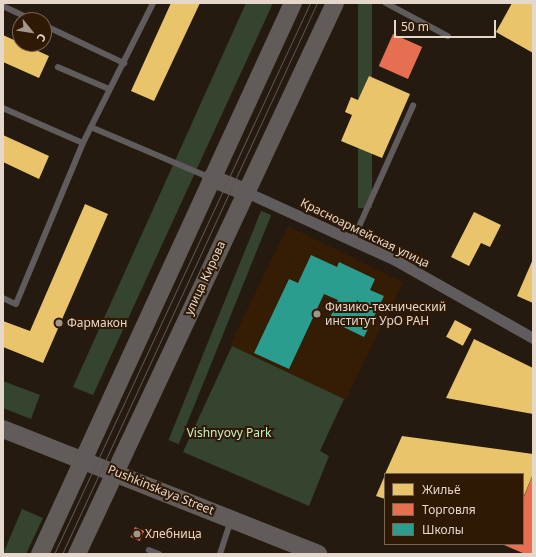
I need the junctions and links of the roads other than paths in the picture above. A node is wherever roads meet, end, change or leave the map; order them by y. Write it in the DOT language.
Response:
graph roads {
  1 [pos="153,3"];
  2 [pos="293,3"];
  3 [pos="335,3"];
  4 [pos="386,3"];
  5 [pos="3,6"];
  6 [pos="16,12"];
  7 [pos="52,29"];
  8 [pos="448,36"];
  9 [pos="124,63"];
  10 [pos="58,67"];
  11 [pos="109,89"];
  12 [pos="413,106"];
  13 [pos="3,108"];
  14 [pos="91,127"];
  15 [pos="83,143"];
  16 [pos="211,178"];
  17 [pos="246,192"];
  18 [pos="353,240"];
  19 [pos="3,298"];
  20 [pos="533,338"];
  21 [pos="3,429"];
  22 [pos="83,460"];
  23 [pos="114,471"];
  24 [pos="232,519"];
  25 [pos="149,550"];
  26 [pos="40,554"];
  27 [pos="77,554"];
  28 [pos="159,554"];
  29 [pos="220,554"];
  30 [pos="318,554"];
  1 -- 9 [label="lane"];
  2 -- 16 [label="main road"];
  3 -- 17 [label="main road, улица Кирова"];
  4 -- 8 [label="lane"];
  5 -- 6 [label="lane"];
  7 -- 9 [label="lane"];
  9 -- 11 [label="lane"];
  10 -- 11 [label="lane"];
  11 -- 14 [label="lane"];
  12 -- 18 [label="lane"];
  13 -- 15 [label="lane"];
  14 -- 15 [label="lane"];
  14 -- 16 [label="lane"];
  15 -- 19 [label="lane"];
  16 -- 17 [label="main road"];
  16 -- 22 [label="main road"];
  17 -- 18 [label="street, Красноармейская улица"];
  17 -- 23 [label="main road, улица Кирова"];
  18 -- 20 [label="street, Красноармейская улица"];
  21 -- 22 [label="main road, Pushkinskaya Street"];
  22 -- 23 [label="main road, Pushkinskaya Street"];
  22 -- 26 [label="main road"];
  23 -- 24 [label="main road, Pushkinskaya Street"];
  23 -- 27 [label="main road, улица Кирова"];
  24 -- 29 [label="lane"];
  24 -- 30 [label="main road, Pushkinskaya Street"];
  25 -- 28 [label="lane"];
}
